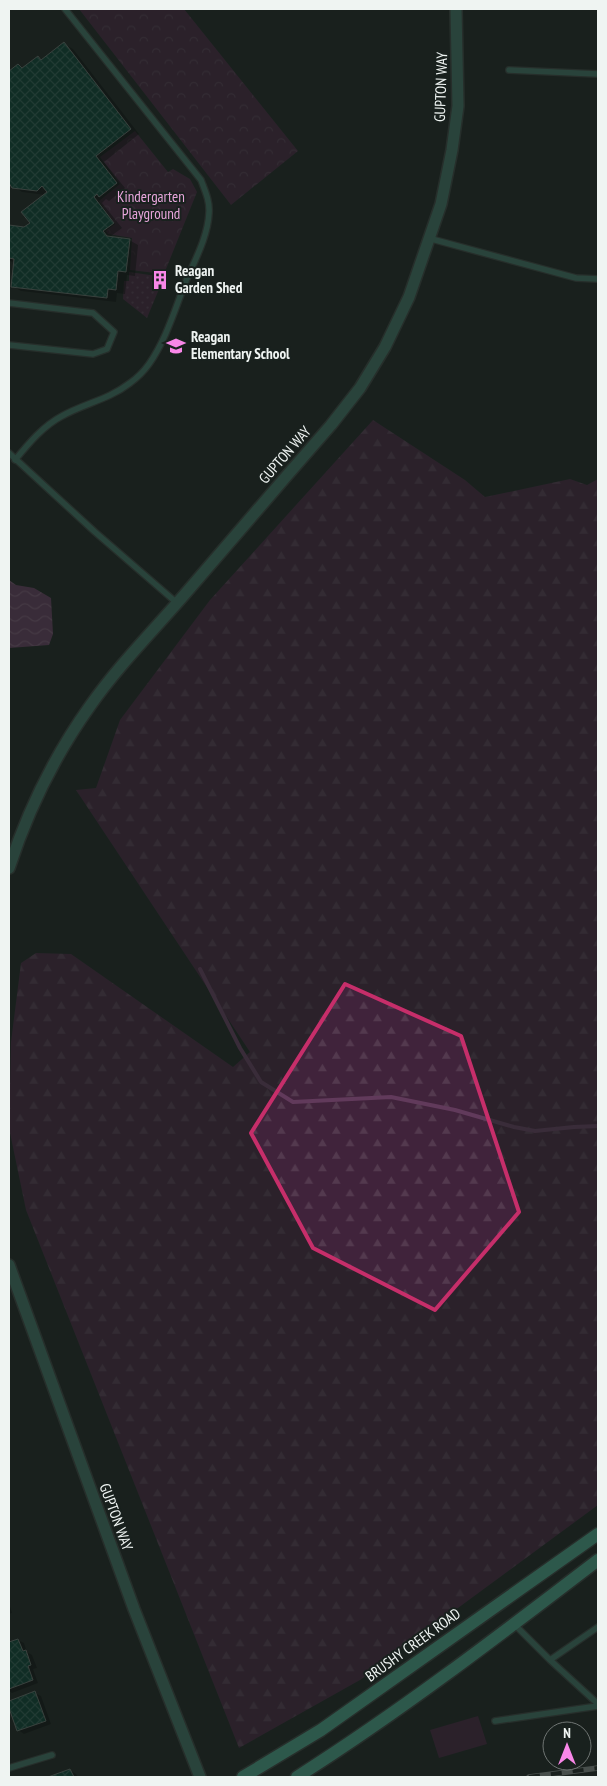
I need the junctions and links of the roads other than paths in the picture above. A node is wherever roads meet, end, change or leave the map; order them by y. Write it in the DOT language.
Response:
graph roads {
  1 [pos="65,9"];
  2 [pos="456,9"];
  3 [pos="509,70"];
  4 [pos="598,74"];
  5 [pos="428,238"];
  6 [pos="598,280"];
  7 [pos="9,303"];
  8 [pos="9,345"];
  9 [pos="9,453"];
  10 [pos="15,460"];
  11 [pos="177,603"];
  12 [pos="9,868"];
  13 [pos="9,1265"];
  14 [pos="598,1534"];
  15 [pos="598,1560"];
  16 [pos="514,1624"];
  17 [pos="598,1627"];
  18 [pos="550,1660"];
  19 [pos="598,1705"];
  20 [pos="495,1721"];
  21 [pos="52,1755"];
  22 [pos="9,1768"];
  23 [pos="200,1777"];
  24 [pos="244,1777"];
  25 [pos="297,1777"];
  1 -- 10 [label="lane"];
  2 -- 5 [label="street, GUPTON WAY"];
  3 -- 4 [label="lane"];
  5 -- 6 [label="lane"];
  5 -- 11 [label="street, GUPTON WAY"];
  7 -- 8 [label="lane"];
  9 -- 10 [label="lane"];
  10 -- 11 [label="lane"];
  11 -- 12 [label="street, GUPTON WAY"];
  13 -- 23 [label="street, GUPTON WAY"];
  14 -- 24 [label="main road, BRUSHY CREEK ROAD"];
  15 -- 16 [label="main road"];
  16 -- 18 [label="lane"];
  16 -- 25 [label="main road"];
  17 -- 18 [label="lane"];
  18 -- 19 [label="lane"];
  19 -- 20 [label="lane"];
  21 -- 22 [label="lane"];
}
